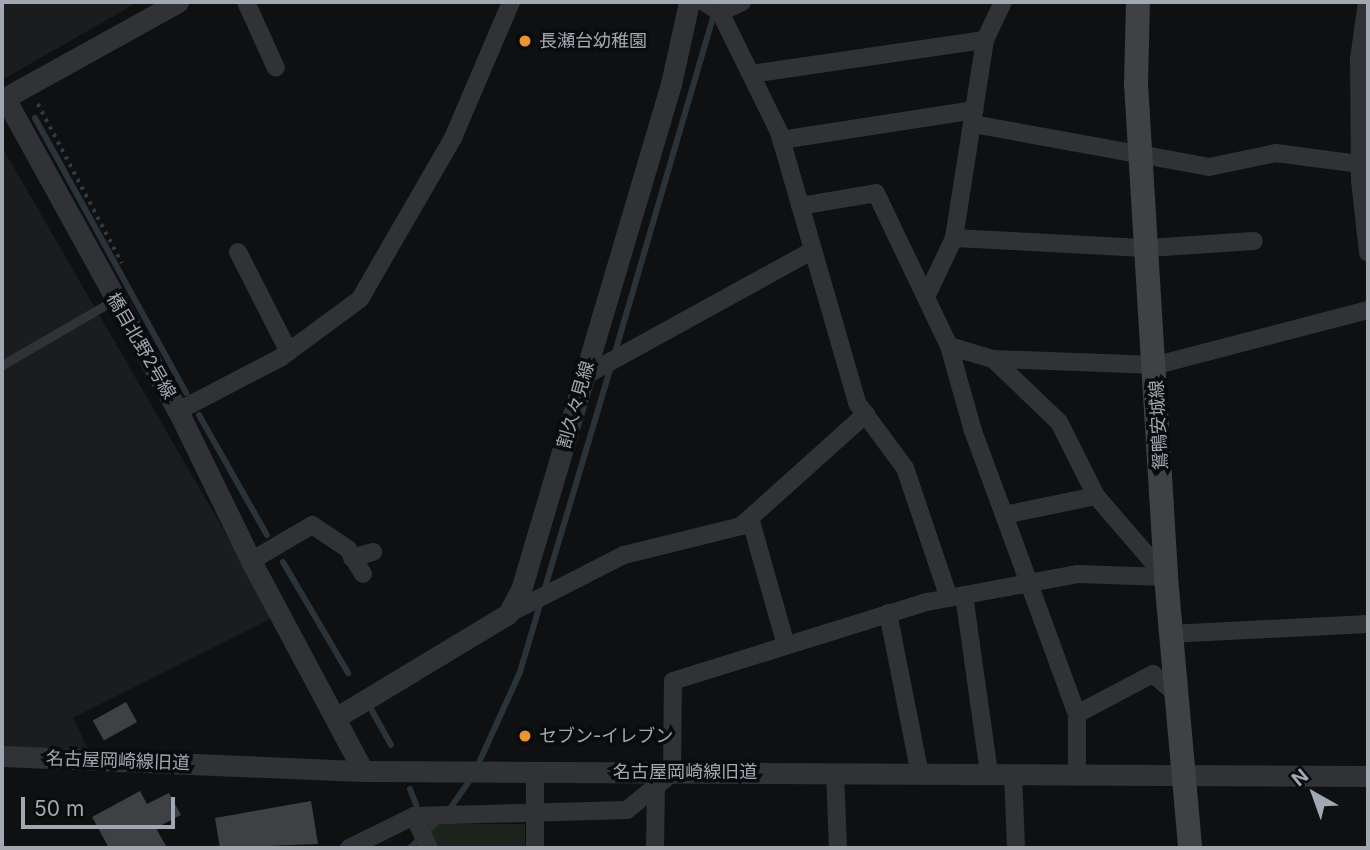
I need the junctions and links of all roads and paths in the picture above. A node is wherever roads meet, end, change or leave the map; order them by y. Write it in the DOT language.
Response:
graph roads {
  1 [pos="178,2"];
  2 [pos="246,2"];
  3 [pos="511,2"];
  4 [pos="689,2"];
  5 [pos="704,2"];
  6 [pos="742,2"];
  7 [pos="1003,2"];
  8 [pos="1138,2"];
  9 [pos="1367,2"];
  10 [pos="720,12"];
  11 [pos="985,40"];
  12 [pos="276,68"];
  13 [pos="751,74"];
  14 [pos="38,104"];
  15 [pos="974,117"];
  16 [pos="781,140"];
  17 [pos="1141,152"];
  18 [pos="1360,164"];
  19 [pos="800,206"];
  20 [pos="954,239"];
  21 [pos="1254,241"];
  22 [pos="1148,248"];
  23 [pos="813,250"];
  24 [pos="238,252"];
  25 [pos="1368,253"];
  26 [pos="127,272"];
  27 [pos="926,297"];
  28 [pos="114,300"];
  29 [pos="1368,310"];
  30 [pos="949,346"];
  31 [pos="289,352"];
  32 [pos="993,359"];
  33 [pos="2,365"];
  34 [pos="1157,365"];
  35 [pos="586,376"];
  36 [pos="178,411"];
  37 [pos="866,414"];
  38 [pos="1096,496"];
  39 [pos="1003,515"];
  40 [pos="750,518"];
  41 [pos="373,552"];
  42 [pos="352,558"];
  43 [pos="251,561"];
  44 [pos="363,574"];
  45 [pos="1166,577"];
  46 [pos="1029,582"];
  47 [pos="956,596"];
  48 [pos="888,613"];
  49 [pos="508,614"];
  50 [pos="1368,624"];
  51 [pos="1170,634"];
  52 [pos="786,645"];
  53 [pos="1175,693"];
  54 [pos="1077,714"];
  55 [pos="337,718"];
  56 [pos="2,756"];
  57 [pos="363,771"];
  58 [pos="535,771"];
  59 [pos="835,773"];
  60 [pos="989,774"];
  61 [pos="920,775"];
  62 [pos="1013,775"];
  63 [pos="1182,775"];
  64 [pos="1077,776"];
  65 [pos="1368,776"];
  66 [pos="664,780"];
  67 [pos="414,816"];
  68 [pos="535,816"];
  69 [pos="349,848"];
  70 [pos="429,848"];
  71 [pos="535,848"];
  72 [pos="655,848"];
  73 [pos="838,848"];
  74 [pos="1016,848"];
  75 [pos="1189,848"];
  1 -- 28 [label="street, 橋目北野2号線"];
  2 -- 12 [label="street"];
  3 -- 31 [label="street"];
  4 -- 35 [label="street, 割久々見線"];
  5 -- 10 [label="street"];
  6 -- 10 [label="street"];
  7 -- 11 [label="street"];
  8 -- 17 [label="main road, 鴛鴨安城線"];
  9 -- 18 [label="street"];
  10 -- 13 [label="street"];
  11 -- 13 [label="street"];
  11 -- 15 [label="street"];
  13 -- 16 [label="street"];
  14 -- 26 [label="path"];
  15 -- 16 [label="street"];
  15 -- 17 [label="street"];
  15 -- 20 [label="street"];
  16 -- 19 [label="street"];
  17 -- 18 [label="street"];
  17 -- 22 [label="main road, 鴛鴨安城線"];
  18 -- 25 [label="street"];
  19 -- 23 [label="street"];
  19 -- 27 [label="street"];
  20 -- 22 [label="street"];
  20 -- 27 [label="street"];
  21 -- 22 [label="street"];
  22 -- 34 [label="main road, 鴛鴨安城線"];
  23 -- 35 [label="street"];
  23 -- 37 [label="street"];
  24 -- 31 [label="street"];
  27 -- 30 [label="street"];
  28 -- 33 [label="lane"];
  28 -- 36 [label="street, 橋目北野2号線"];
  29 -- 34 [label="street"];
  30 -- 32 [label="street"];
  30 -- 39 [label="street"];
  31 -- 36 [label="street"];
  32 -- 34 [label="street"];
  32 -- 38 [label="street"];
  34 -- 45 [label="main road, 鴛鴨安城線"];
  35 -- 49 [label="street, 割久々見線"];
  36 -- 43 [label="street, 橋目北野2号線"];
  37 -- 40 [label="street"];
  37 -- 47 [label="street"];
  38 -- 39 [label="street"];
  38 -- 45 [label="street"];
  39 -- 46 [label="street"];
  40 -- 49 [label="street"];
  40 -- 52 [label="street"];
  41 -- 42 [label="street"];
  42 -- 43 [label="street"];
  42 -- 44 [label="street"];
  43 -- 55 [label="street, 橋目北野2号線"];
  45 -- 46 [label="street"];
  45 -- 51 [label="main road, 鴛鴨安城線"];
  46 -- 47 [label="street"];
  46 -- 54 [label="street"];
  47 -- 48 [label="street"];
  47 -- 60 [label="street"];
  48 -- 52 [label="street"];
  48 -- 61 [label="street"];
  49 -- 55 [label="street"];
  50 -- 51 [label="street"];
  51 -- 53 [label="main road, 鴛鴨安城線"];
  52 -- 66 [label="street"];
  53 -- 54 [label="street"];
  53 -- 63 [label="main road, 鴛鴨安城線"];
  54 -- 64 [label="street"];
  55 -- 57 [label="street, 橋目北野2号線"];
  56 -- 57 [label="street, 名古屋岡崎線旧道"];
  57 -- 58 [label="street, 名古屋岡崎線旧道"];
  58 -- 66 [label="street, 名古屋岡崎線旧道"];
  58 -- 68 [label="street"];
  59 -- 61 [label="street, 名古屋岡崎線旧道"];
  59 -- 66 [label="street, 名古屋岡崎線旧道"];
  59 -- 73 [label="street"];
  60 -- 61 [label="street, 名古屋岡崎線旧道"];
  60 -- 62 [label="street, 名古屋岡崎線旧道"];
  62 -- 64 [label="street, 名古屋岡崎線旧道"];
  62 -- 74 [label="street"];
  63 -- 64 [label="street, 名古屋岡崎線旧道"];
  63 -- 65 [label="street, 名古屋岡崎線旧道"];
  63 -- 75 [label="main road, 鴛鴨安城線"];
  66 -- 68 [label="street"];
  66 -- 72 [label="street"];
  67 -- 68 [label="street"];
  67 -- 69 [label="street"];
  67 -- 70 [label="street"];
  68 -- 71 [label="street"];
}
